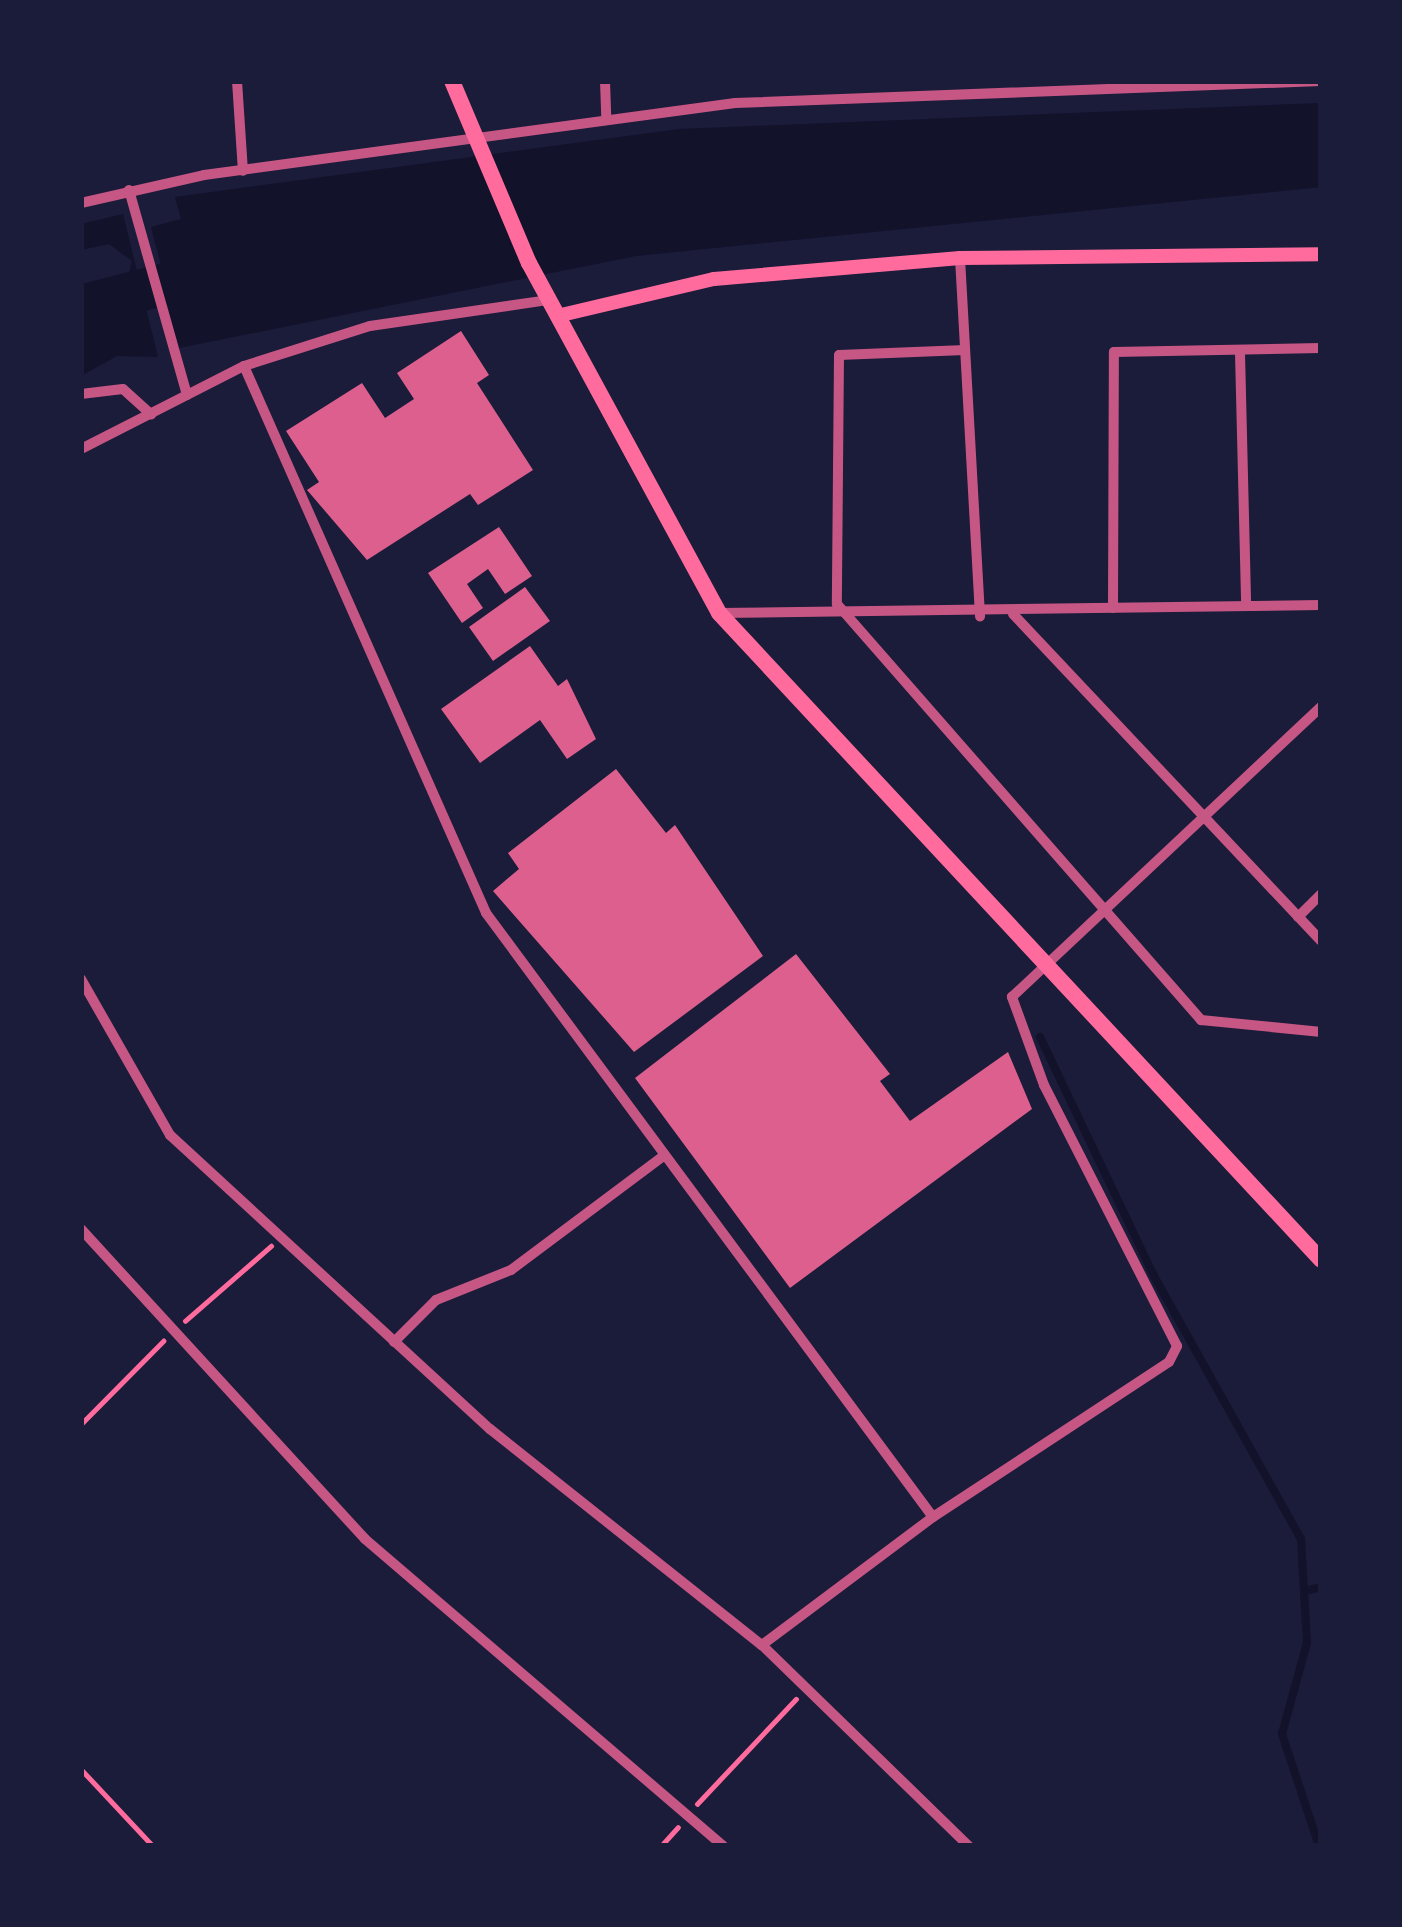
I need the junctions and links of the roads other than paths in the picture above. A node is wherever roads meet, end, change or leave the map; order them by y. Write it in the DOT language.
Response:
graph roads {
  1 [pos="237,81"];
  2 [pos="452,81"];
  3 [pos="605,81"];
  4 [pos="1321,81"];
  5 [pos="1226,82"];
  6 [pos="1126,83"];
  7 [pos="1001,85"];
  8 [pos="606,119"];
  9 [pos="479,144"];
  10 [pos="243,171"];
  11 [pos="129,190"];
  12 [pos="81,203"];
  13 [pos="1321,254"];
  14 [pos="960,258"];
  15 [pos="553,308"];
  16 [pos="1321,349"];
  17 [pos="965,350"];
  18 [pos="1240,352"];
  19 [pos="244,365"];
  20 [pos="81,394"];
  21 [pos="187,394"];
  22 [pos="152,415"];
  23 [pos="81,449"];
  24 [pos="1246,604"];
  25 [pos="1321,605"];
  26 [pos="1114,608"];
  27 [pos="719,613"];
  28 [pos="844,614"];
  29 [pos="1012,614"];
  30 [pos="980,616"];
  31 [pos="1321,706"];
  32 [pos="1207,822"];
  33 [pos="1321,894"];
  34 [pos="1104,908"];
  35 [pos="1298,917"];
  36 [pos="1321,941"];
  37 [pos="1042,964"];
  38 [pos="81,980"];
  39 [pos="1321,1032"];
  40 [pos="665,1155"];
  41 [pos="81,1228"];
  42 [pos="1321,1260"];
  43 [pos="394,1342"];
  44 [pos="933,1516"];
  45 [pos="762,1645"];
  46 [pos="723,1846"];
  47 [pos="969,1846"];
  1 -- 10 [label="street"];
  2 -- 9 [label="highway"];
  3 -- 8 [label="street"];
  4 -- 5 [label="street"];
  5 -- 6 [label="street"];
  6 -- 7 [label="street"];
  7 -- 8 [label="street"];
  8 -- 9 [label="street"];
  9 -- 10 [label="street"];
  9 -- 15 [label="highway"];
  10 -- 11 [label="street"];
  11 -- 12 [label="street"];
  11 -- 21 [label="street"];
  13 -- 14 [label="main road"];
  14 -- 15 [label="main road"];
  14 -- 17 [label="street"];
  15 -- 19 [label="street"];
  15 -- 27 [label="highway"];
  16 -- 18 [label="street"];
  17 -- 28 [label="street"];
  17 -- 30 [label="street"];
  18 -- 24 [label="street"];
  18 -- 26 [label="street"];
  19 -- 21 [label="street"];
  19 -- 40 [label="street"];
  20 -- 22 [label="street"];
  21 -- 22 [label="street"];
  22 -- 23 [label="street"];
  24 -- 25 [label="street"];
  24 -- 26 [label="street"];
  26 -- 29 [label="street"];
  27 -- 28 [label="street"];
  27 -- 37 [label="highway"];
  28 -- 30 [label="street"];
  28 -- 34 [label="street"];
  29 -- 30 [label="street"];
  29 -- 32 [label="street"];
  31 -- 32 [label="street"];
  32 -- 34 [label="street"];
  32 -- 35 [label="street"];
  33 -- 35 [label="street"];
  34 -- 37 [label="street"];
  34 -- 39 [label="street"];
  35 -- 36 [label="street"];
  37 -- 42 [label="highway"];
  37 -- 44 [label="street"];
  38 -- 43 [label="street"];
  40 -- 43 [label="street"];
  40 -- 44 [label="street"];
  41 -- 46 [label="street"];
  43 -- 45 [label="street"];
  44 -- 45 [label="street"];
  45 -- 47 [label="street"];
}
